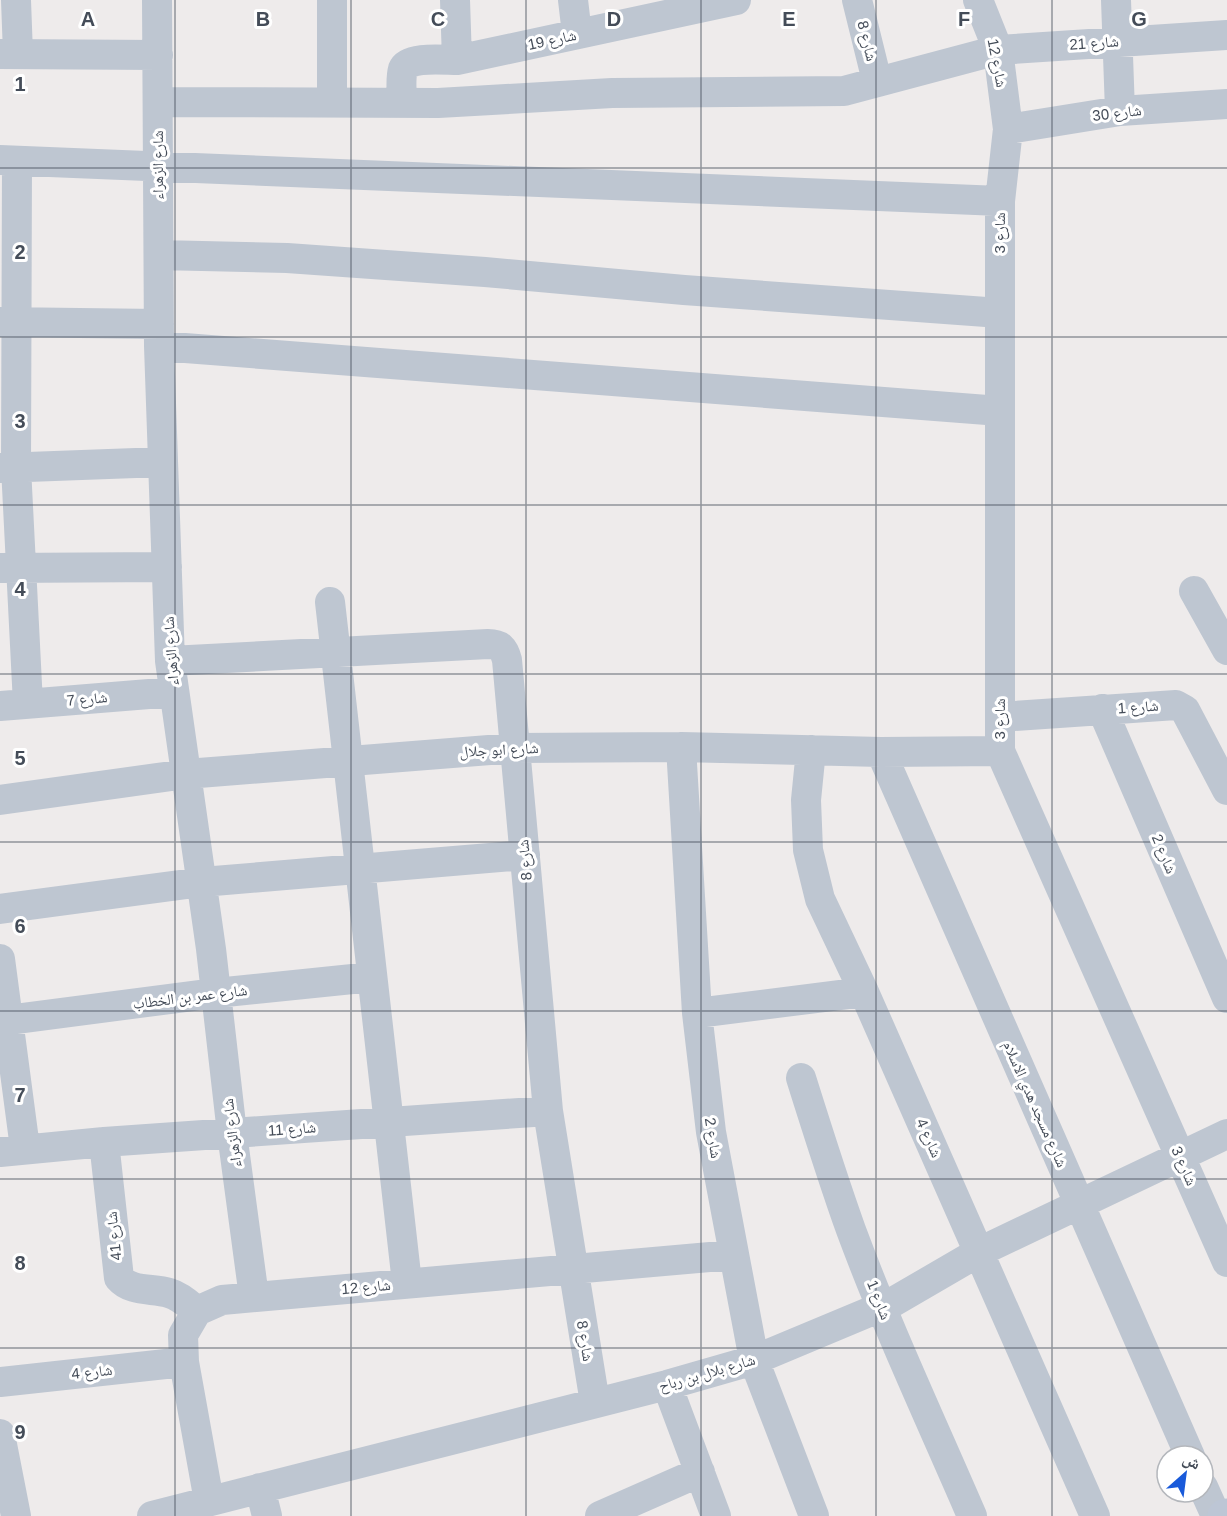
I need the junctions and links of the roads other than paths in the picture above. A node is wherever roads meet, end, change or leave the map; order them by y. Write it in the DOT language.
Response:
graph roads {
  1 [pos="16,0"];
  2 [pos="158,0"];
  3 [pos="332,0"];
  4 [pos="455,0"];
  5 [pos="573,0"];
  6 [pos="736,0"];
  7 [pos="857,0"];
  8 [pos="978,0"];
  9 [pos="1116,0"];
  10 [pos="664,8"];
  11 [pos="577,34"];
  12 [pos="1227,35"];
  13 [pos="1118,41"];
  14 [pos="998,50"];
  15 [pos="9,54"];
  16 [pos="158,55"];
  17 [pos="457,60"];
  18 [pos="877,81"];
  19 [pos="158,102"];
  20 [pos="332,103"];
  21 [pos="402,103"];
  22 [pos="1227,104"];
  23 [pos="1120,111"];
  24 [pos="1008,129"];
  25 [pos="9,160"];
  26 [pos="158,166"];
  27 [pos="1000,201"];
  28 [pos="159,255"];
  29 [pos="1000,313"];
  30 [pos="8,322"];
  31 [pos="159,335"];
  32 [pos="1000,411"];
  33 [pos="163,462"];
  34 [pos="8,468"];
  35 [pos="167,567"];
  36 [pos="10,568"];
  37 [pos="1194,591"];
  38 [pos="330,602"];
  39 [pos="1227,650"];
  40 [pos="336,652"];
  41 [pos="170,661"];
  42 [pos="174,692"];
  43 [pos="14,705"];
  44 [pos="1102,709"];
  45 [pos="1000,717"];
  46 [pos="515,747"];
  47 [pos="681,747"];
  48 [pos="812,750"];
  49 [pos="1000,751"];
  50 [pos="881,752"];
  51 [pos="348,761"];
  52 [pos="186,774"];
  53 [pos="1227,790"];
  54 [pos="0,800"];
  55 [pos="525,855"];
  56 [pos="360,869"];
  57 [pos="202,882"];
  58 [pos="0,909"];
  59 [pos="0,959"];
  60 [pos="0,967"];
  61 [pos="372,977"];
  62 [pos="864,992"];
  63 [pos="216,993"];
  64 [pos="1227,999"];
  65 [pos="697,1013"];
  66 [pos="8,1020"];
  67 [pos="801,1078"];
  68 [pos="548,1111"];
  69 [pos="389,1122"];
  70 [pos="232,1133"];
  71 [pos="1227,1134"];
  72 [pos="104,1142"];
  73 [pos="13,1150"];
  74 [pos="1180,1156"];
  75 [pos="1079,1205"];
  76 [pos="979,1252"];
  77 [pos="733,1254"];
  78 [pos="1227,1262"];
  79 [pos="574,1269"];
  80 [pos="407,1283"];
  81 [pos="254,1297"];
  82 [pos="882,1306"];
  83 [pos="197,1311"];
  84 [pos="754,1360"];
  85 [pos="184,1362"];
  86 [pos="0,1382"];
  87 [pos="667,1384"];
  88 [pos="596,1403"];
  89 [pos="0,1434"];
  90 [pos="1185,1444"];
  91 [pos="700,1472"];
  92 [pos="209,1501"];
  93 [pos="264,1502"];
  94 [pos="16,1516"];
  95 [pos="152,1516"];
  96 [pos="600,1516"];
  97 [pos="716,1516"];
  98 [pos="814,1516"];
  99 [pos="972,1516"];
  100 [pos="1095,1516"];
  1 -- 15 [label="street"];
  2 -- 16 [label="street, شارع الزهراء"];
  3 -- 20 [label="street"];
  4 -- 17 [label="street"];
  5 -- 11 [label="street"];
  6 -- 10 [label="street, شارع 19"];
  7 -- 18 [label="street, شارع 8"];
  8 -- 14 [label="street, شارع 12"];
  9 -- 13 [label="street"];
  10 -- 11 [label="street, شارع 19"];
  11 -- 17 [label="street, شارع 19"];
  12 -- 13 [label="street, شارع 21"];
  13 -- 14 [label="street, شارع 21"];
  13 -- 23 [label="street"];
  14 -- 18 [label="street, شارع 21"];
  14 -- 24 [label="street, شارع 12"];
  15 -- 16 [label="street"];
  16 -- 19 [label="street, شارع الزهراء"];
  17 -- 21 [label="street, شارع 19"];
  18 -- 21 [label="street, شارع 21"];
  19 -- 20 [label="street, شارع 21"];
  19 -- 26 [label="street, شارع الزهراء"];
  20 -- 21 [label="street, شارع 21"];
  22 -- 23 [label="street, شارع 30"];
  23 -- 24 [label="street, شارع 30"];
  24 -- 27 [label="street, شارع 3"];
  25 -- 26 [label="street"];
  25 -- 30 [label="street"];
  26 -- 27 [label="street"];
  26 -- 28 [label="street, شارع الزهراء"];
  27 -- 29 [label="street, شارع 3"];
  28 -- 29 [label="street"];
  28 -- 31 [label="street, شارع الزهراء"];
  29 -- 32 [label="street, شارع 3"];
  30 -- 31 [label="street"];
  30 -- 34 [label="street"];
  31 -- 32 [label="street"];
  31 -- 33 [label="street, شارع الزهراء"];
  32 -- 45 [label="street, شارع 3"];
  33 -- 34 [label="street"];
  33 -- 35 [label="street, شارع الزهراء"];
  34 -- 36 [label="street"];
  35 -- 36 [label="street"];
  35 -- 41 [label="street, شارع الزهراء"];
  36 -- 43 [label="street"];
  37 -- 39 [label="street"];
  38 -- 40 [label="street"];
  40 -- 41 [label="street, شارع 8"];
  40 -- 46 [label="street, شارع 8"];
  40 -- 51 [label="street"];
  41 -- 42 [label="street, شارع الزهراء"];
  42 -- 43 [label="street, شارع 7"];
  42 -- 52 [label="street, شارع الزهراء"];
  44 -- 45 [label="street, شارع 1"];
  44 -- 53 [label="street, شارع 1"];
  44 -- 64 [label="street, شارع 2"];
  45 -- 49 [label="street, شارع 3"];
  46 -- 47 [label="street, شارع ابو جلال"];
  46 -- 51 [label="street, شارع ابو جلال"];
  46 -- 55 [label="street, شارع 8"];
  47 -- 48 [label="street, شارع ابو جلال"];
  47 -- 65 [label="street, شارع 2"];
  48 -- 50 [label="street, شارع ابو جلال"];
  48 -- 62 [label="street, شارع 4"];
  49 -- 50 [label="street, شارع ابو جلال"];
  49 -- 74 [label="street, شارع 3"];
  50 -- 75 [label="street, شارع مسجد هدي الاسلام"];
  51 -- 52 [label="street, شارع ابو جلال"];
  51 -- 56 [label="street"];
  52 -- 54 [label="street, شارع ابو جلال"];
  52 -- 57 [label="street, شارع الزهراء"];
  55 -- 56 [label="street"];
  55 -- 68 [label="street, شارع 8"];
  56 -- 57 [label="street"];
  56 -- 61 [label="street"];
  57 -- 58 [label="street"];
  57 -- 63 [label="street, شارع الزهراء"];
  59 -- 60 [label="street"];
  60 -- 66 [label="street"];
  61 -- 63 [label="street, شارع عمر بن الخطاب"];
  61 -- 69 [label="street"];
  62 -- 65 [label="street"];
  62 -- 76 [label="street, شارع 4"];
  63 -- 66 [label="street, شارع عمر بن الخطاب"];
  63 -- 70 [label="street, شارع الزهراء"];
  65 -- 77 [label="street, شارع 2"];
  66 -- 73 [label="street"];
  67 -- 82 [label="street, شارع 1"];
  68 -- 69 [label="street, شارع 11"];
  68 -- 79 [label="street, شارع 8"];
  69 -- 70 [label="street, شارع 11"];
  69 -- 80 [label="street"];
  70 -- 72 [label="street, شارع 11"];
  70 -- 81 [label="street, شارع الزهراء"];
  71 -- 74 [label="street, شارع بلال بن رباح"];
  72 -- 73 [label="street, شارع 11"];
  72 -- 83 [label="street, شارع 41"];
  74 -- 75 [label="street, شارع بلال بن رباح"];
  74 -- 78 [label="street, شارع 3"];
  75 -- 76 [label="street, شارع بلال بن رباح"];
  75 -- 90 [label="street, شارع مسجد هدي الاسلام"];
  76 -- 82 [label="street, شارع بلال بن رباح"];
  76 -- 100 [label="street, شارع 4"];
  77 -- 79 [label="street, شارع 12"];
  77 -- 84 [label="street, شارع 2"];
  79 -- 80 [label="street, شارع 12"];
  79 -- 88 [label="street, شارع 8"];
  80 -- 81 [label="street, شارع 12"];
  81 -- 83 [label="street, شارع 12"];
  82 -- 84 [label="street, شارع بلال بن رباح"];
  82 -- 99 [label="street, شارع 1"];
  83 -- 85 [label="street"];
  84 -- 87 [label="street, شارع بلال بن رباح"];
  84 -- 98 [label="street, شارع 2"];
  85 -- 86 [label="street, شارع 4"];
  85 -- 92 [label="street"];
  87 -- 88 [label="street, شارع بلال بن رباح"];
  87 -- 91 [label="street"];
  88 -- 93 [label="street, شارع بلال بن رباح"];
  89 -- 94 [label="street"];
  91 -- 96 [label="street"];
  91 -- 97 [label="street"];
  92 -- 93 [label="street, شارع بلال بن رباح"];
  92 -- 95 [label="street, شارع بلال بن رباح"];
}
